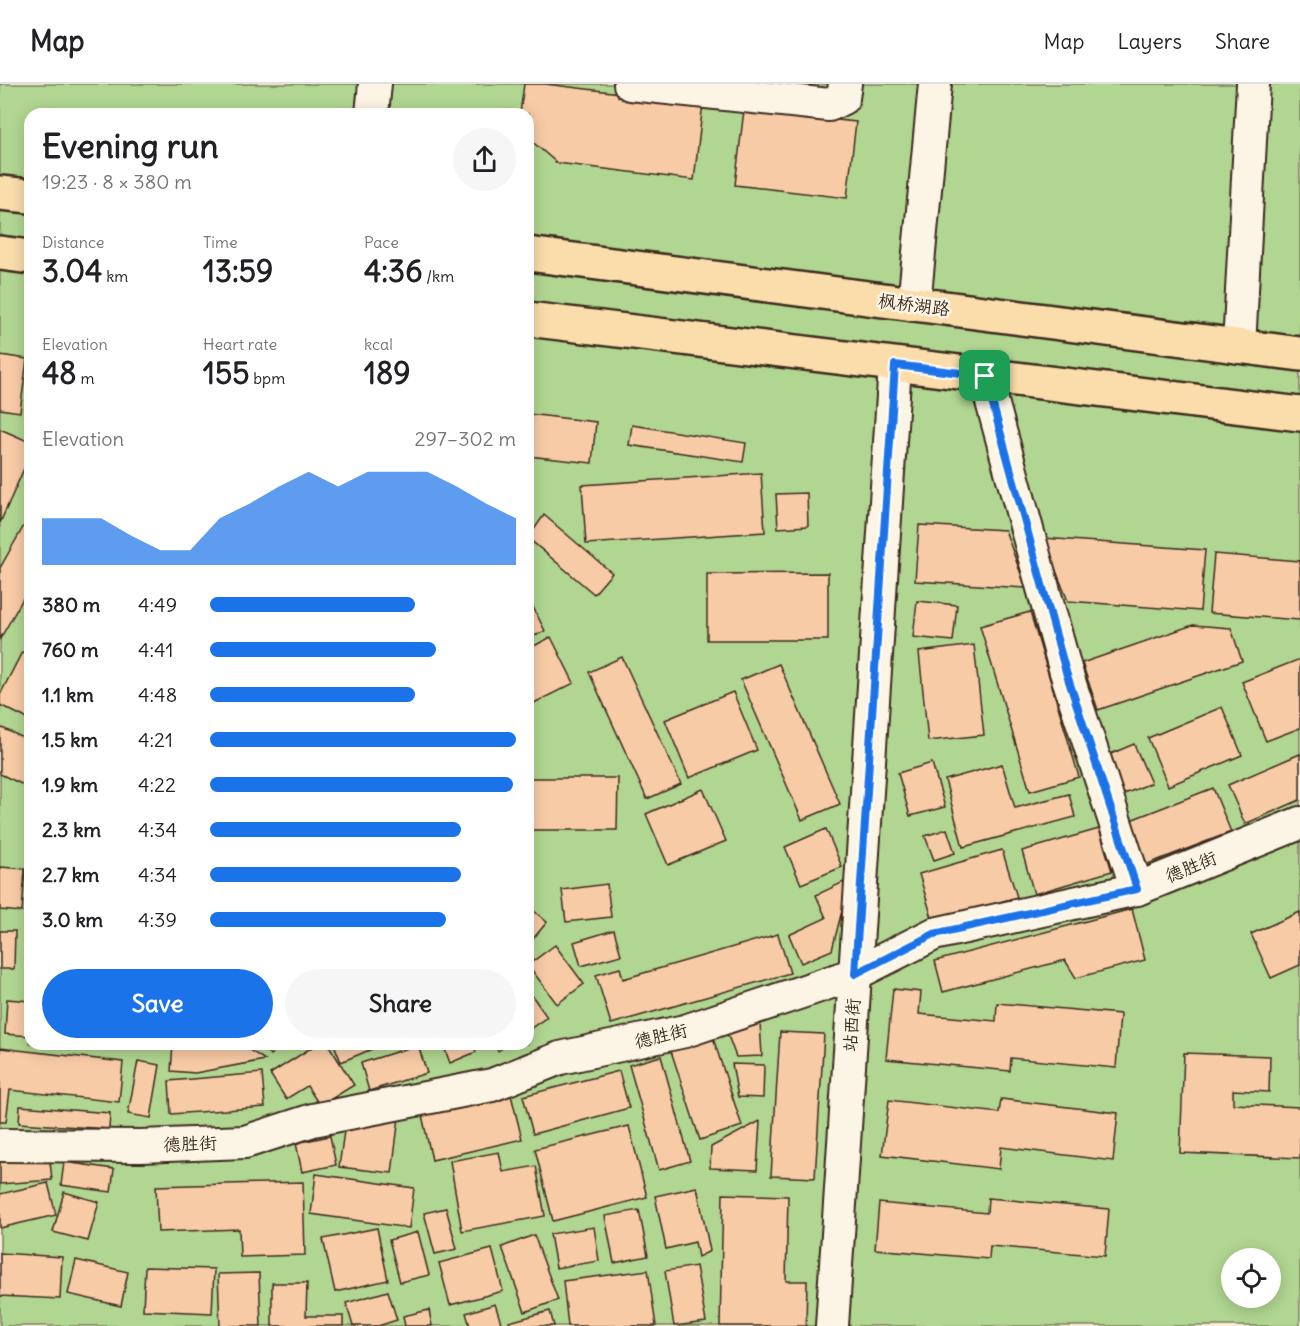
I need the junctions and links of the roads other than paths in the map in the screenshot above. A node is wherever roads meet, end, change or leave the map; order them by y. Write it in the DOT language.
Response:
graph roads {
  1 [pos="375,84"];
  2 [pos="630,84"];
  3 [pos="845,84"];
  4 [pos="935,84"];
  5 [pos="1253,84"];
  6 [pos="373,108"];
  7 [pos="0,193"];
  8 [pos="24,195"];
  9 [pos="0,253"];
  10 [pos="534,255"];
  11 [pos="24,256"];
  12 [pos="914,305"];
  13 [pos="534,320"];
  14 [pos="1239,347"];
  15 [pos="1300,354"];
  16 [pos="895,365"];
  17 [pos="985,376"];
  18 [pos="1300,414"];
  19 [pos="1300,823"];
  20 [pos="1137,889"];
  21 [pos="855,974"];
  22 [pos="0,1144"];
  23 [pos="832,1326"];
  1 -- 6 [label="street"];
  2 -- 3 [label="street"];
  4 -- 12 [label="street"];
  5 -- 14 [label="street"];
  7 -- 8 [label="main road"];
  9 -- 11 [label="main road"];
  10 -- 12 [label="main road, 枫桥湖路"];
  12 -- 14 [label="main road, 枫桥湖路"];
  13 -- 16 [label="main road"];
  14 -- 15 [label="main road, 枫桥湖路"];
  16 -- 17 [label="main road"];
  16 -- 21 [label="street, 站西街"];
  17 -- 18 [label="main road"];
  17 -- 20 [label="street"];
  19 -- 20 [label="street, 德胜街"];
  20 -- 21 [label="street, 德胜街"];
  21 -- 22 [label="street, 德胜街"];
  21 -- 23 [label="street, 站西街"];
}
